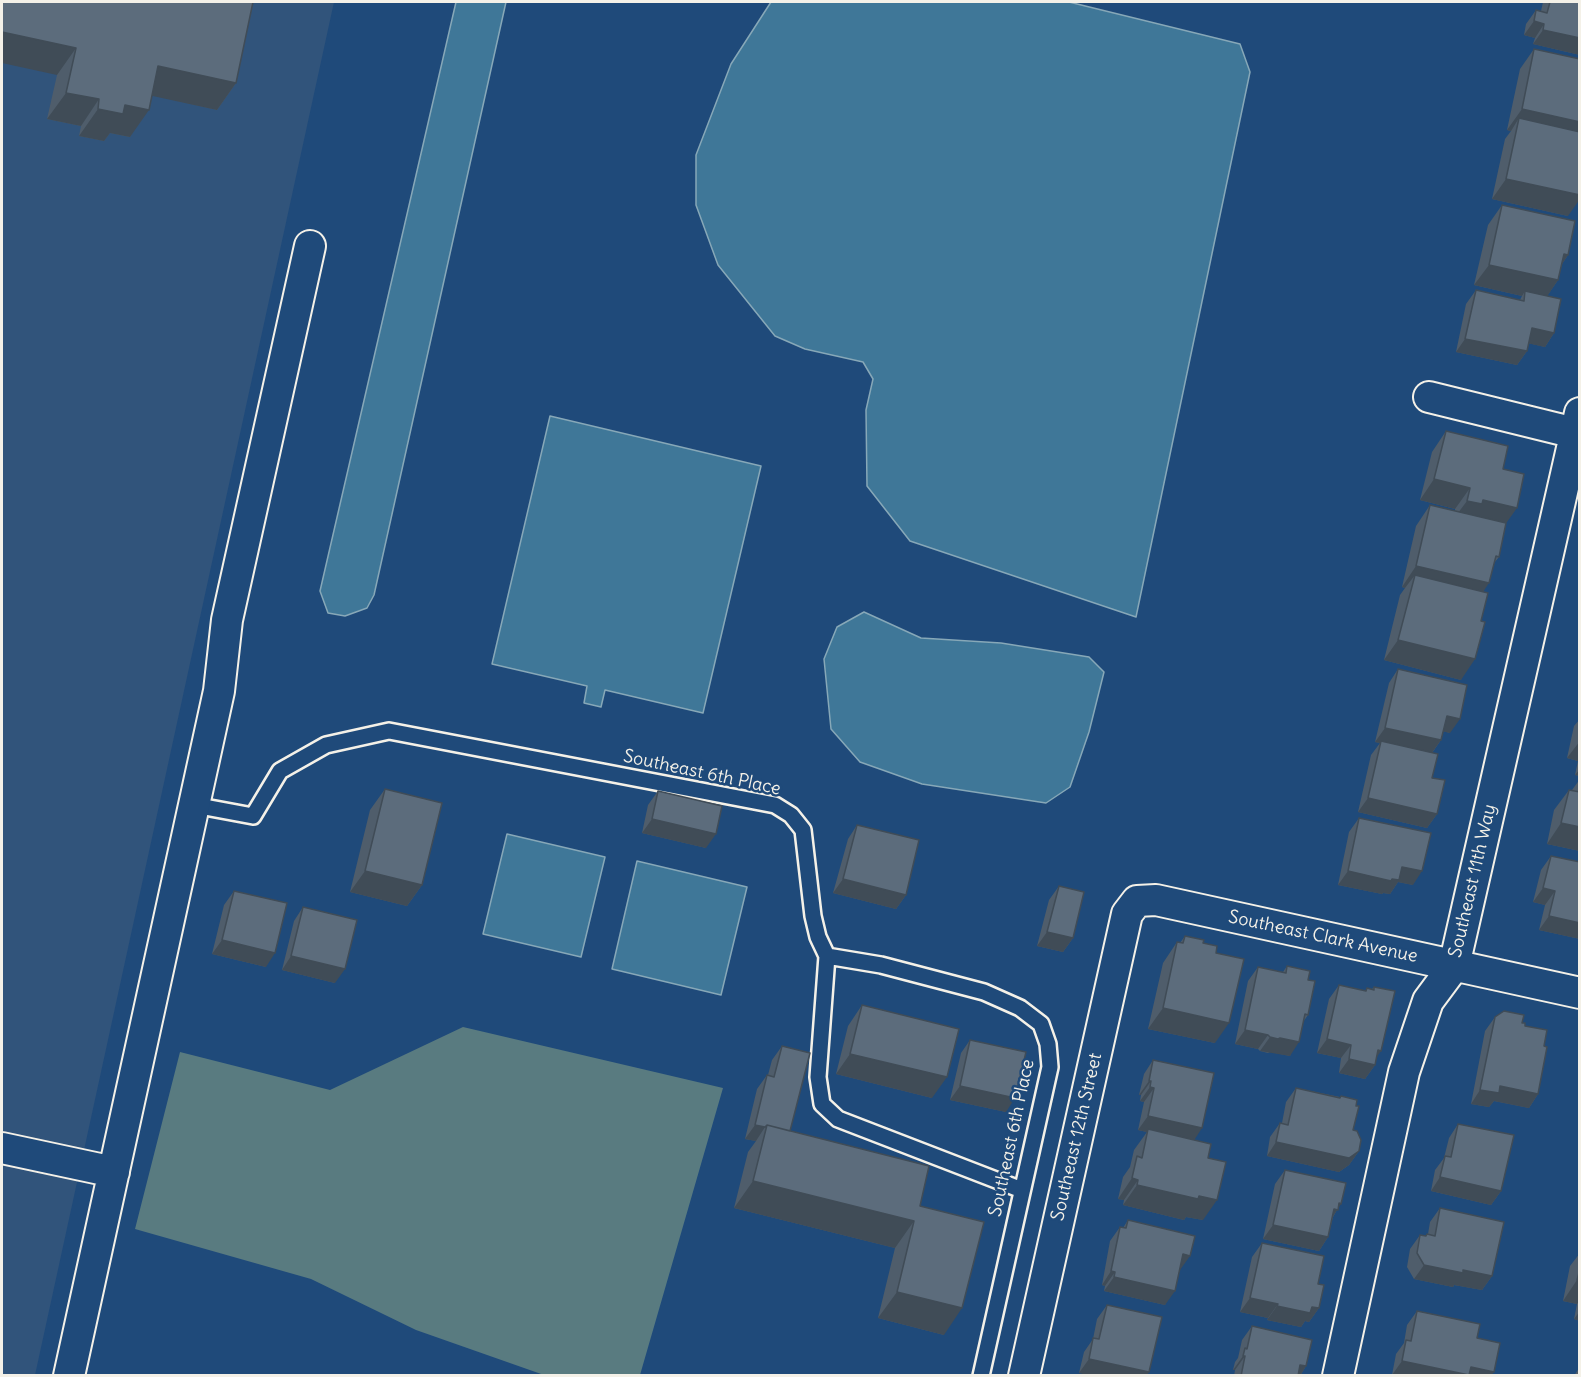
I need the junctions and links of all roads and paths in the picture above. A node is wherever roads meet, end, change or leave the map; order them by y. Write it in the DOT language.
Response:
graph roads {
  1 [pos="310,246"];
  2 [pos="1429,397"];
  3 [pos="1577,423"];
  4 [pos="194,805"];
  5 [pos="1137,901"];
  6 [pos="827,957"];
  7 [pos="1454,966"];
  8 [pos="1580,993"];
  9 [pos="2,1148"];
  10 [pos="114,1172"];
  11 [pos="1022,1190"];
  12 [pos="69,1376"];
  13 [pos="981,1376"];
  14 [pos="1024,1376"];
  15 [pos="1338,1376"];
  1 -- 4 [label="street"];
  2 -- 3 [label="street"];
  3 -- 7 [label="street, Southeast 11th Way"];
  4 -- 6 [label="lane, Southeast 6th Place"];
  4 -- 10 [label="street"];
  5 -- 7 [label="street, Southeast Clark Avenue"];
  5 -- 14 [label="street, Southeast 12th Street"];
  6 -- 11 [label="lane"];
  6 -- 11 [label="lane, Southeast 6th Place"];
  7 -- 8 [label="street, Southeast Clark Avenue"];
  7 -- 15 [label="street, Southeast 11th Way"];
  9 -- 10 [label="street"];
  10 -- 12 [label="street"];
  11 -- 13 [label="lane, Southeast 6th Place"];
}
